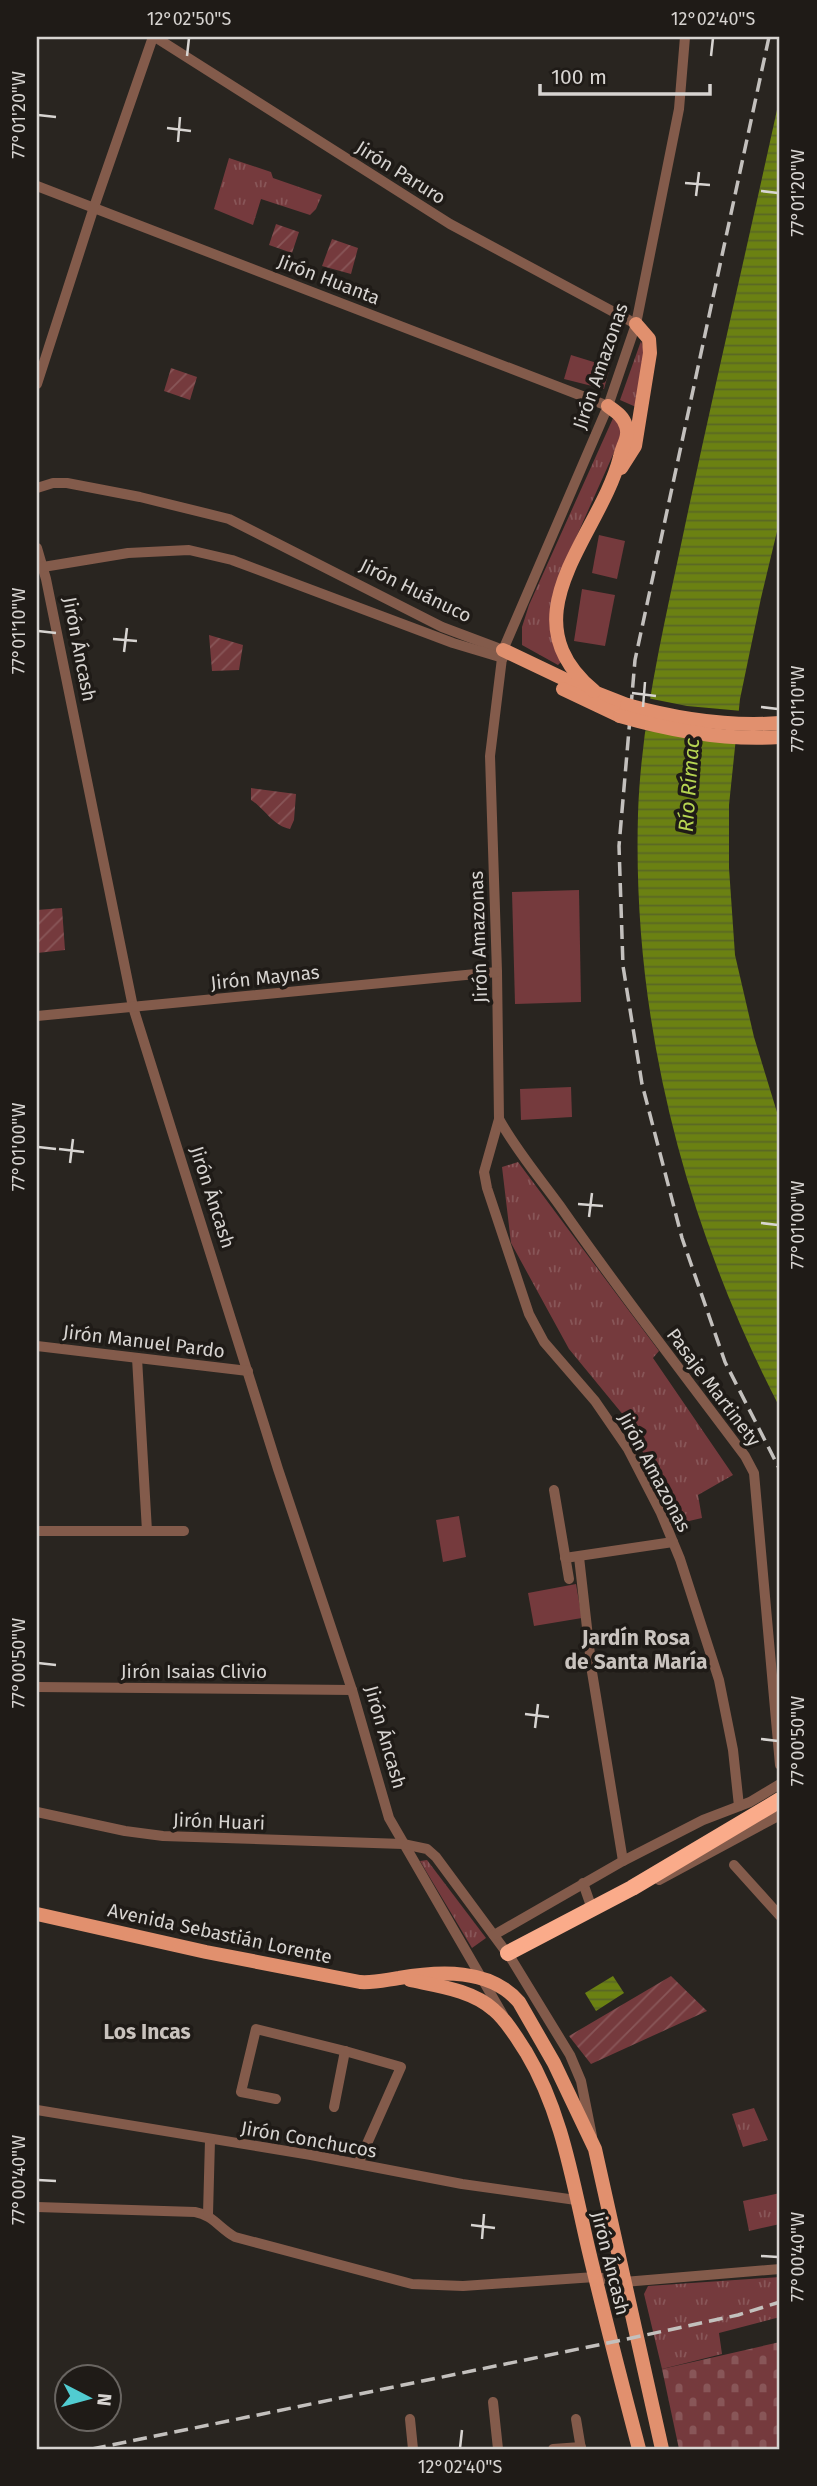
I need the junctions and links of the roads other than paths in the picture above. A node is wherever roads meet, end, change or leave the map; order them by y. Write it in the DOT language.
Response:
graph roads {
  1 [pos="154,37"];
  2 [pos="685,37"];
  3 [pos="37,186"];
  4 [pos="94,207"];
  5 [pos="636,324"];
  6 [pos="37,384"];
  7 [pos="608,406"];
  8 [pos="617,471"];
  9 [pos="37,488"];
  10 [pos="37,548"];
  11 [pos="40,568"];
  12 [pos="503,654"];
  13 [pos="594,691"];
  14 [pos="623,711"];
  15 [pos="780,723"];
  16 [pos="780,737"];
  17 [pos="497,972"];
  18 [pos="133,1007"];
  19 [pos="37,1016"];
  20 [pos="499,1119"];
  21 [pos="37,1346"];
  22 [pos="137,1358"];
  23 [pos="248,1371"];
  24 [pos="554,1490"];
  25 [pos="37,1531"];
  26 [pos="146,1531"];
  27 [pos="184,1531"];
  28 [pos="673,1542"];
  29 [pos="579,1557"];
  30 [pos="565,1559"];
  31 [pos="569,1579"];
  32 [pos="37,1688"];
  33 [pos="352,1690"];
  34 [pos="780,1765"];
  35 [pos="780,1784"];
  36 [pos="780,1800"];
  37 [pos="739,1806"];
  38 [pos="37,1812"];
  39 [pos="779,1820"];
  40 [pos="403,1844"];
  41 [pos="624,1861"];
  42 [pos="734,1864"];
  43 [pos="583,1882"];
  44 [pos="37,1914"];
  45 [pos="587,1915"];
  46 [pos="780,1916"];
  47 [pos="494,1935"];
  48 [pos="510,1956"];
  49 [pos="481,1977"];
  50 [pos="395,1978"];
  51 [pos="508,2024"];
  52 [pos="345,2050"];
  53 [pos="276,2099"];
  54 [pos="334,2107"];
  55 [pos="37,2110"];
  56 [pos="210,2140"];
  57 [pos="595,2149"];
  58 [pos="358,2164"];
  59 [pos="576,2200"];
  60 [pos="37,2207"];
  61 [pos="208,2214"];
  62 [pos="780,2269"];
  63 [pos="595,2277"];
  64 [pos="624,2282"];
  65 [pos="646,2382"];
  66 [pos="622,2385"];
  67 [pos="493,2402"];
  68 [pos="410,2419"];
  69 [pos="576,2419"];
  70 [pos="581,2448"];
  71 [pos="413,2449"];
  72 [pos="498,2449"];
  73 [pos="553,2449"];
  74 [pos="639,2449"];
  75 [pos="662,2449"];
  1 -- 4 [label="street"];
  1 -- 5 [label="street, Jirón Paruro"];
  2 -- 5 [label="street, Jirón Amazonas"];
  3 -- 4 [label="street, Jirón Huanta"];
  4 -- 6 [label="street"];
  4 -- 7 [label="street, Jirón Huanta"];
  5 -- 7 [label="street, Jirón Amazonas"];
  5 -- 8 [label="main road"];
  7 -- 8 [label="main road"];
  7 -- 12 [label="street, Jirón Amazonas"];
  8 -- 13 [label="main road"];
  9 -- 12 [label="street, Jirón Huánuco"];
  10 -- 11 [label="street, Jirón Áncash"];
  11 -- 12 [label="street, Jirón Huánuco"];
  11 -- 18 [label="street, Jirón Áncash"];
  12 -- 13 [label="main road, Jirón Huánuco"];
  12 -- 14 [label="main road, Jirón Huánuco"];
  12 -- 17 [label="street, Jirón Amazonas"];
  13 -- 14 [label="main road, Jirón Huánuco"];
  14 -- 15 [label="main road, Jirón Huánuco, bridge"];
  14 -- 16 [label="main road, Jirón Huánuco, bridge"];
  17 -- 18 [label="street, Jirón Maynas"];
  17 -- 20 [label="street, Jirón Amazonas"];
  18 -- 19 [label="street, Jirón Maynas"];
  18 -- 23 [label="street, Jirón Áncash"];
  20 -- 28 [label="street, Jirón Amazonas"];
  20 -- 34 [label="street, Pasaje Martinety"];
  21 -- 22 [label="street, Jirón Manuel Pardo"];
  22 -- 23 [label="street, Jirón Manuel Pardo"];
  22 -- 26 [label="street"];
  23 -- 33 [label="street, Jirón Áncash"];
  24 -- 30 [label="street"];
  25 -- 26 [label="street"];
  26 -- 27 [label="street"];
  28 -- 29 [label="street"];
  28 -- 37 [label="street, Jirón Amazonas"];
  29 -- 30 [label="street"];
  29 -- 41 [label="street"];
  30 -- 31 [label="street"];
  32 -- 33 [label="street, Jirón Isaias Clivio"];
  33 -- 40 [label="street, Jirón Áncash"];
  35 -- 37 [label="street"];
  36 -- 45 [label="highway"];
  37 -- 41 [label="street"];
  38 -- 40 [label="street, Jirón Huari"];
  39 -- 45 [label="street"];
  40 -- 47 [label="street, Jirón Áncash"];
  40 -- 49 [label="street, Jirón Áncash"];
  41 -- 43 [label="street"];
  42 -- 46 [label="street"];
  43 -- 45 [label="street"];
  43 -- 47 [label="street"];
  44 -- 50 [label="main road, Avenida Sebastián Lorente"];
  45 -- 48 [label="highway"];
  47 -- 48 [label="street, Jirón Áncash"];
  48 -- 57 [label="street, Jirón Áncash"];
  49 -- 50 [label="main road, Avenida Sebastián Lorente"];
  49 -- 51 [label="street, Jirón Áncash"];
  49 -- 57 [label="main road, Jirón Áncash"];
  50 -- 51 [label="main road, Avenida Sebastián Lorente"];
  51 -- 59 [label="main road, Jirón Áncash"];
  52 -- 53 [label="street"];
  52 -- 54 [label="street"];
  52 -- 58 [label="street"];
  55 -- 56 [label="street, Jirón Conchucos"];
  56 -- 58 [label="street, Jirón Conchucos"];
  56 -- 61 [label="street"];
  57 -- 64 [label="main road, Jirón Áncash"];
  58 -- 59 [label="street, Jirón Conchucos"];
  59 -- 63 [label="main road, Jirón Áncash"];
  60 -- 61 [label="street"];
  61 -- 63 [label="street"];
  62 -- 64 [label="street"];
  63 -- 64 [label="street"];
  63 -- 66 [label="main road, Jirón Áncash"];
  64 -- 65 [label="main road, Jirón Áncash"];
  65 -- 66 [label="main road"];
  65 -- 75 [label="main road, Jirón Áncash"];
  66 -- 74 [label="main road, Jirón Áncash"];
  67 -- 72 [label="street"];
  68 -- 71 [label="street"];
  69 -- 70 [label="street"];
  70 -- 73 [label="street"];
}
